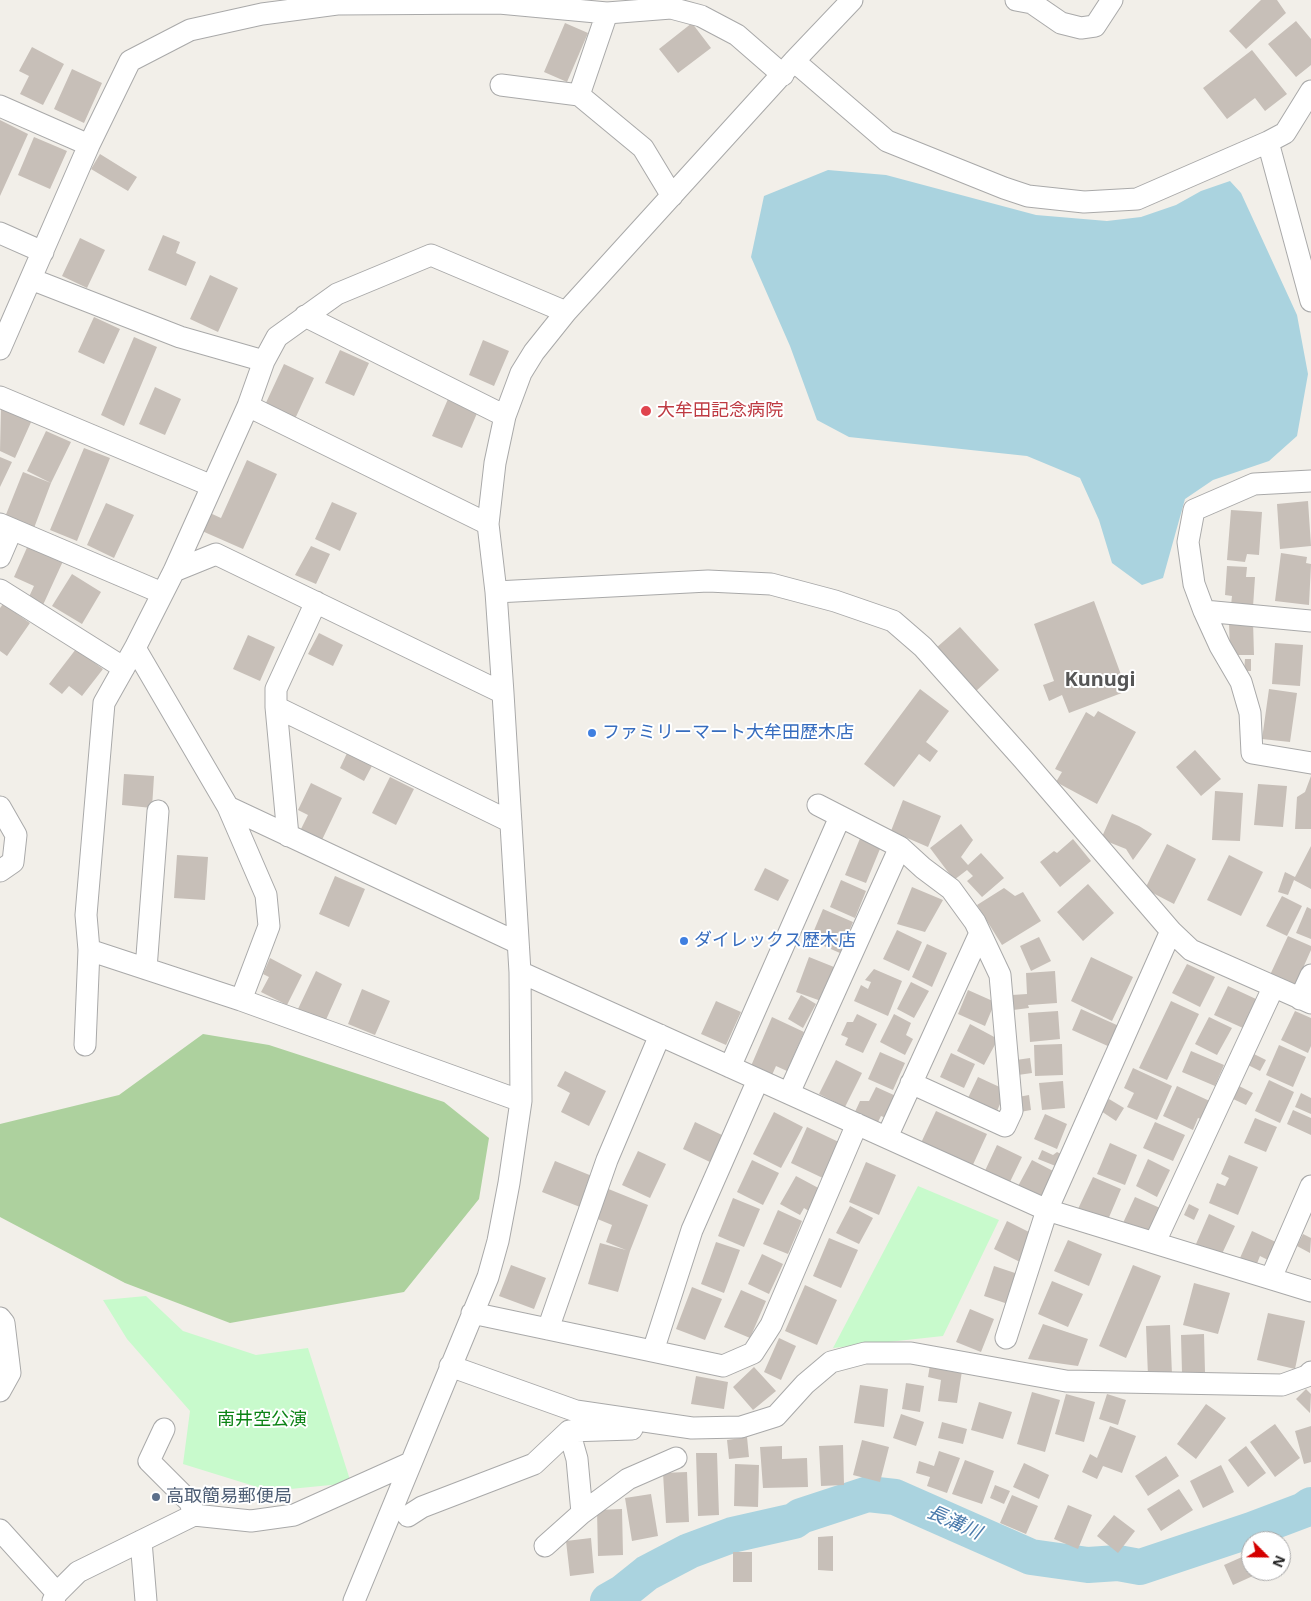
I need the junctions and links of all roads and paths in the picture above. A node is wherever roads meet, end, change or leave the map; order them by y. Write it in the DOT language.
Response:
graph roads {
  1 [pos="852,0"];
  2 [pos="1016,0"];
  3 [pos="1112,0"];
  4 [pos="337,2"];
  5 [pos="500,2"];
  6 [pos="607,13"];
  7 [pos="788,68"];
  8 [pos="501,86"];
  9 [pos="1311,91"];
  10 [pos="578,94"];
  11 [pos="0,106"];
  12 [pos="1268,142"];
  13 [pos="89,145"];
  14 [pos="672,196"];
  15 [pos="0,233"];
  16 [pos="42,252"];
  17 [pos="31,279"];
  18 [pos="1311,301"];
  19 [pos="566,312"];
  20 [pos="305,316"];
  21 [pos="0,349"];
  22 [pos="264,361"];
  23 [pos="0,397"];
  24 [pos="248,406"];
  25 [pos="505,416"];
  26 [pos="1311,481"];
  27 [pos="212,486"];
  28 [pos="488,524"];
  29 [pos="6,526"];
  30 [pos="0,557"];
  31 [pos="174,571"];
  32 [pos="0,590"];
  33 [pos="496,592"];
  34 [pos="162,593"];
  35 [pos="316,602"];
  36 [pos="1204,611"];
  37 [pos="1311,621"];
  38 [pos="135,648"];
  39 [pos="124,668"];
  40 [pos="503,693"];
  41 [pos="276,707"];
  42 [pos="1311,763"];
  43 [pos="818,805"];
  44 [pos="0,807"];
  45 [pos="228,807"];
  46 [pos="158,811"];
  47 [pos="840,817"];
  48 [pos="511,822"];
  49 [pos="288,836"];
  50 [pos="900,847"];
  51 [pos="0,871"];
  52 [pos="1171,931"];
  53 [pos="980,933"];
  54 [pos="518,943"];
  55 [pos="89,950"];
  56 [pos="146,969"];
  57 [pos="520,972"];
  58 [pos="1311,975"];
  59 [pos="1273,988"];
  60 [pos="241,1000"];
  61 [pos="1305,1001"];
  62 [pos="660,1035"];
  63 [pos="85,1044"];
  64 [pos="730,1066"];
  65 [pos="758,1080"];
  66 [pos="911,1083"];
  67 [pos="789,1094"];
  68 [pos="521,1101"];
  69 [pos="857,1124"];
  70 [pos="886,1137"];
  71 [pos="1311,1186"];
  72 [pos="1047,1210"];
  73 [pos="1155,1242"];
  74 [pos="1271,1278"];
  75 [pos="1311,1291"];
  76 [pos="472,1313"];
  77 [pos="0,1318"];
  78 [pos="548,1329"];
  79 [pos="1006,1338"];
  80 [pos="652,1351"];
  81 [pos="450,1366"];
  82 [pos="1311,1372"];
  83 [pos="0,1390"];
  84 [pos="692,1428"];
  85 [pos="164,1429"];
  86 [pos="569,1431"];
  87 [pos="676,1458"];
  88 [pos="410,1463"];
  89 [pos="582,1513"];
  90 [pos="194,1515"];
  91 [pos="408,1516"];
  92 [pos="0,1530"];
  93 [pos="141,1541"];
  94 [pos="546,1546"];
  95 [pos="60,1596"];
  96 [pos="146,1601"];
  97 [pos="354,1601"];
  1 -- 7 [label="street"];
  2 -- 3 [label="street"];
  4 -- 5 [label="street"];
  4 -- 13 [label="street"];
  5 -- 6 [label="street"];
  6 -- 7 [label="street"];
  6 -- 10 [label="street"];
  7 -- 12 [label="street"];
  7 -- 14 [label="street"];
  8 -- 10 [label="street"];
  9 -- 12 [label="street"];
  10 -- 14 [label="street"];
  11 -- 13 [label="street"];
  12 -- 18 [label="street"];
  13 -- 16 [label="street"];
  14 -- 19 [label="street"];
  15 -- 16 [label="street"];
  16 -- 17 [label="street"];
  17 -- 21 [label="street"];
  17 -- 22 [label="street"];
  19 -- 20 [label="street"];
  19 -- 25 [label="street"];
  20 -- 22 [label="street"];
  20 -- 25 [label="street"];
  22 -- 24 [label="street"];
  23 -- 27 [label="street"];
  24 -- 27 [label="street"];
  24 -- 28 [label="street"];
  25 -- 28 [label="street"];
  26 -- 36 [label="street"];
  27 -- 31 [label="street"];
  28 -- 33 [label="street"];
  29 -- 30 [label="street"];
  29 -- 34 [label="street"];
  31 -- 34 [label="street"];
  31 -- 35 [label="street"];
  32 -- 39 [label="street"];
  33 -- 40 [label="street"];
  33 -- 52 [label="street"];
  34 -- 38 [label="street"];
  35 -- 40 [label="street"];
  35 -- 41 [label="street"];
  36 -- 37 [label="street"];
  36 -- 42 [label="street"];
  38 -- 39 [label="street"];
  38 -- 45 [label="street"];
  39 -- 55 [label="street"];
  40 -- 48 [label="street"];
  41 -- 48 [label="street"];
  41 -- 49 [label="street"];
  43 -- 47 [label="street"];
  44 -- 51 [label="street"];
  45 -- 49 [label="street"];
  45 -- 60 [label="street"];
  46 -- 56 [label="street"];
  47 -- 50 [label="street"];
  47 -- 64 [label="street"];
  48 -- 54 [label="street"];
  49 -- 54 [label="street"];
  50 -- 53 [label="street"];
  50 -- 67 [label="street"];
  52 -- 59 [label="street"];
  52 -- 72 [label="street"];
  53 -- 66 [label="street"];
  53 -- 66 [label="street"];
  54 -- 57 [label="street"];
  55 -- 56 [label="street"];
  55 -- 63 [label="street"];
  56 -- 60 [label="street"];
  57 -- 62 [label="street"];
  57 -- 68 [label="street"];
  58 -- 61 [label="street"];
  59 -- 61 [label="street"];
  59 -- 73 [label="street"];
  60 -- 68 [label="street"];
  62 -- 64 [label="street"];
  62 -- 78 [label="street"];
  64 -- 65 [label="street"];
  65 -- 67 [label="street"];
  65 -- 80 [label="street"];
  66 -- 70 [label="street"];
  67 -- 69 [label="street"];
  68 -- 76 [label="street"];
  69 -- 70 [label="street"];
  69 -- 80 [label="street"];
  70 -- 72 [label="street"];
  71 -- 74 [label="street"];
  72 -- 73 [label="street"];
  72 -- 79 [label="street"];
  73 -- 74 [label="street"];
  74 -- 75 [label="street"];
  76 -- 78 [label="street"];
  76 -- 81 [label="street"];
  77 -- 83 [label="street"];
  78 -- 80 [label="street"];
  81 -- 84 [label="street"];
  81 -- 88 [label="street"];
  82 -- 84 [label="street"];
  84 -- 86 [label="street"];
  85 -- 90 [label="street"];
  86 -- 89 [label="street"];
  86 -- 91 [label="street"];
  87 -- 89 [label="street"];
  88 -- 90 [label="street"];
  88 -- 97 [label="street"];
  89 -- 94 [label="street"];
  90 -- 93 [label="street"];
  92 -- 95 [label="street"];
  93 -- 95 [label="street"];
  93 -- 96 [label="street"];
}
